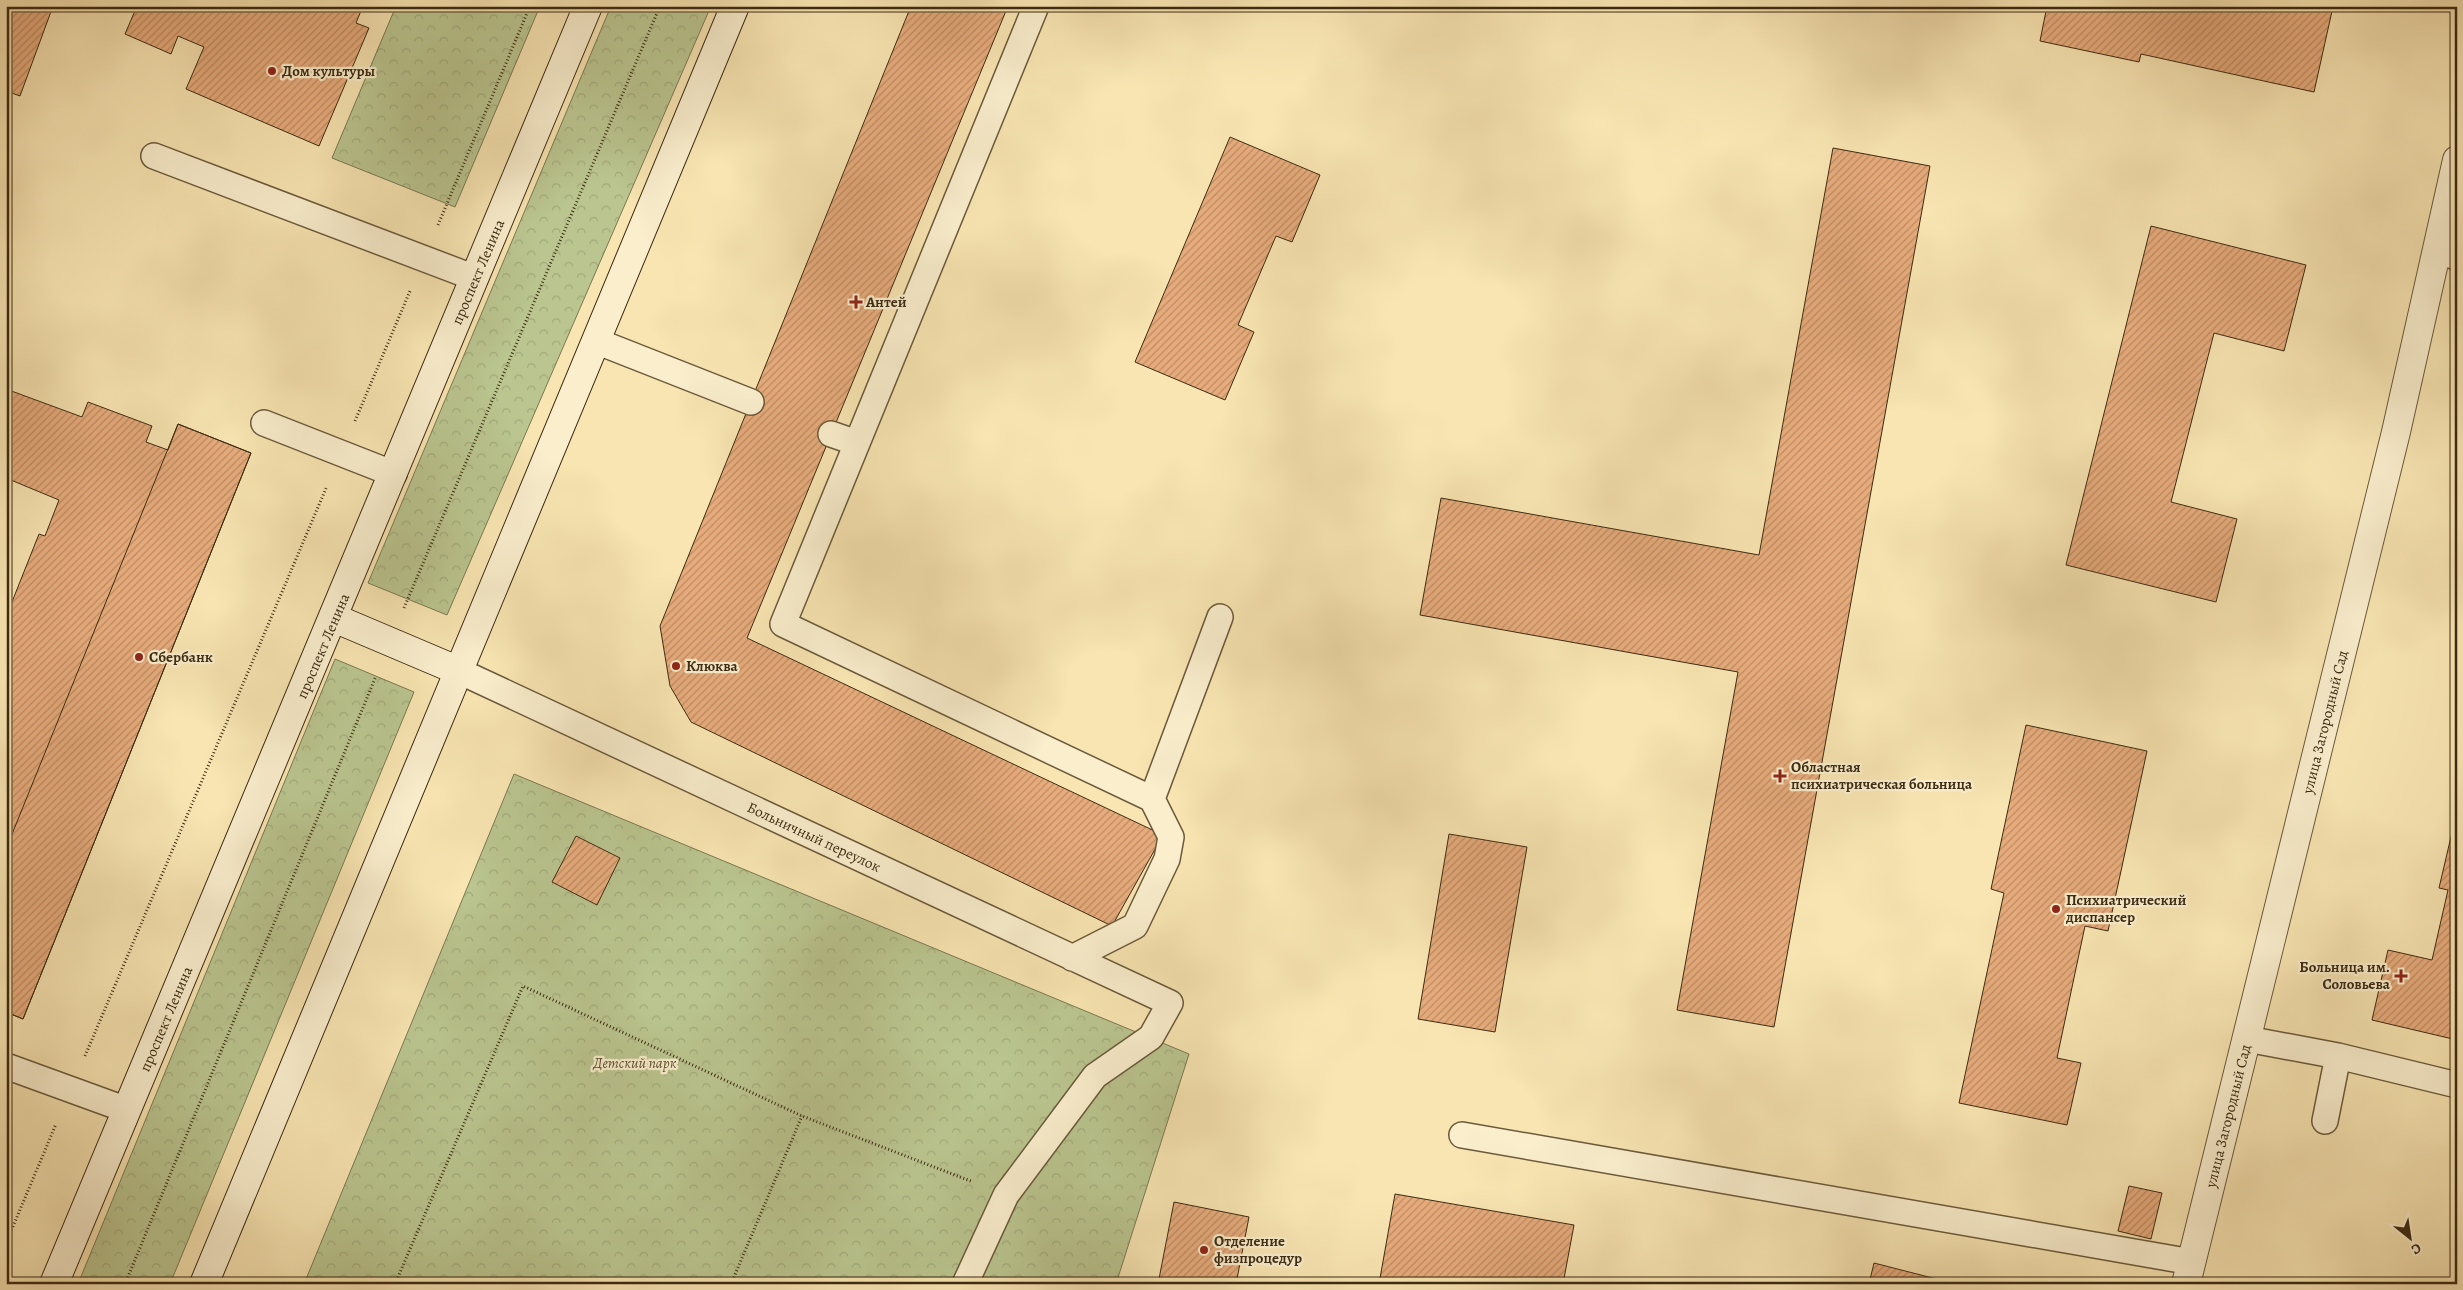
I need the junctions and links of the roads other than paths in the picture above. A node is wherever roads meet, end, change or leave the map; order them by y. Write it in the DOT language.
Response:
graph roads {
  1 [pos="588,6"];
  2 [pos="735,6"];
  3 [pos="1036,6"];
  4 [pos="154,156"];
  5 [pos="2457,160"];
  6 [pos="2447,255"];
  7 [pos="475,278"];
  8 [pos="596,341"];
  9 [pos="751,402"];
  10 [pos="264,423"];
  11 [pos="831,434"];
  12 [pos="857,443"];
  13 [pos="394,474"];
  14 [pos="1220,617"];
  15 [pos="334,618"];
  16 [pos="459,671"];
  17 [pos="1152,799"];
  18 [pos="1072,958"];
  19 [pos="2246,1039"];
  20 [pos="2338,1056"];
  21 [pos="6,1066"];
  22 [pos="2457,1085"];
  23 [pos="127,1110"];
  24 [pos="2325,1121"];
  25 [pos="1462,1134"];
  26 [pos="2189,1273"];
  27 [pos="54,1284"];
  28 [pos="204,1284"];
  29 [pos="965,1284"];
  1 -- 7 [label="main road, проспект Ленина"];
  2 -- 8 [label="main road"];
  3 -- 12 [label="lane"];
  4 -- 7 [label="lane"];
  5 -- 6 [label="main road, улица Загородный Сад"];
  6 -- 19 [label="main road, улица Загородный Сад"];
  7 -- 13 [label="main road, проспект Ленина"];
  8 -- 9 [label="lane"];
  8 -- 16 [label="main road"];
  10 -- 13 [label="lane"];
  11 -- 12 [label="lane"];
  12 -- 17 [label="lane"];
  13 -- 15 [label="main road, проспект Ленина"];
  14 -- 17 [label="lane"];
  15 -- 16 [label="main road"];
  15 -- 23 [label="main road, проспект Ленина"];
  16 -- 18 [label="lane, Больничный переулок"];
  16 -- 28 [label="main road"];
  17 -- 18 [label="lane"];
  18 -- 29 [label="lane, Больничный переулок"];
  19 -- 20 [label="lane"];
  19 -- 26 [label="main road, улица Загородный Сад"];
  20 -- 22 [label="lane"];
  20 -- 24 [label="lane"];
  21 -- 23 [label="lane"];
  23 -- 27 [label="main road, проспект Ленина"];
  25 -- 26 [label="lane"];
}
